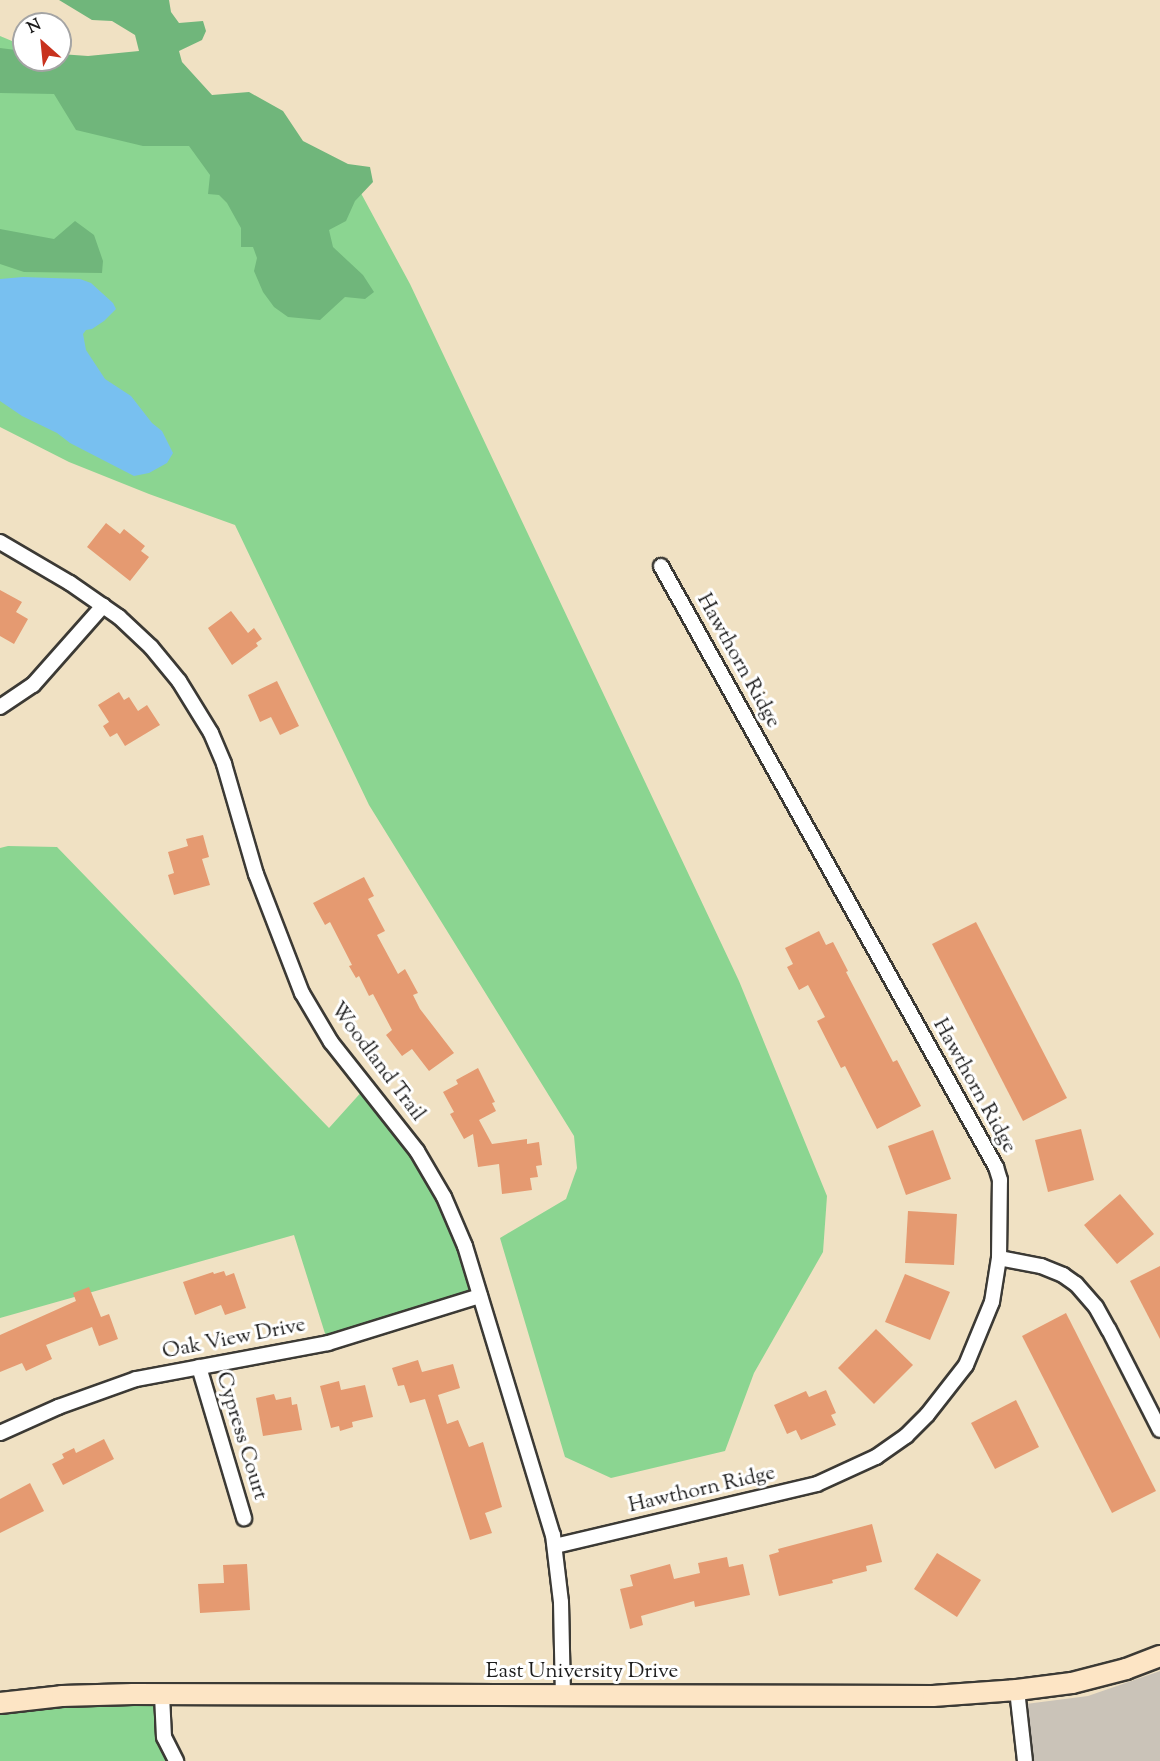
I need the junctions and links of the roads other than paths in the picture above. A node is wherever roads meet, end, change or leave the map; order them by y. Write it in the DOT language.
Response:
graph roads {
  1 [pos="0,542"];
  2 [pos="661,567"];
  3 [pos="103,606"];
  4 [pos="0,707"];
  5 [pos="999,1258"];
  6 [pos="480,1296"];
  7 [pos="199,1367"];
  8 [pos="1160,1430"];
  9 [pos="0,1433"];
  10 [pos="244,1518"];
  11 [pos="555,1546"];
  12 [pos="1160,1656"];
  13 [pos="1017,1690"];
  14 [pos="162,1695"];
  15 [pos="563,1696"];
  16 [pos="0,1703"];
  17 [pos="176,1761"];
  18 [pos="1025,1761"];
  1 -- 3 [label="street, Woodland Trail"];
  2 -- 5 [label="street, Hawthorn Ridge"];
  3 -- 4 [label="street"];
  3 -- 6 [label="street, Woodland Trail"];
  5 -- 8 [label="street"];
  5 -- 11 [label="street, Hawthorn Ridge"];
  6 -- 7 [label="street, Oak View Drive"];
  6 -- 11 [label="street, Woodland Trail"];
  7 -- 9 [label="street, Oak View Drive"];
  7 -- 10 [label="street, Cypress Court"];
  11 -- 15 [label="street, Woodland Trail"];
  12 -- 13 [label="main road, East University Drive"];
  13 -- 15 [label="main road, East University Drive"];
  13 -- 18 [label="street"];
  14 -- 15 [label="main road, East University Drive"];
  14 -- 16 [label="main road, East University Drive"];
  14 -- 17 [label="street"];
}
